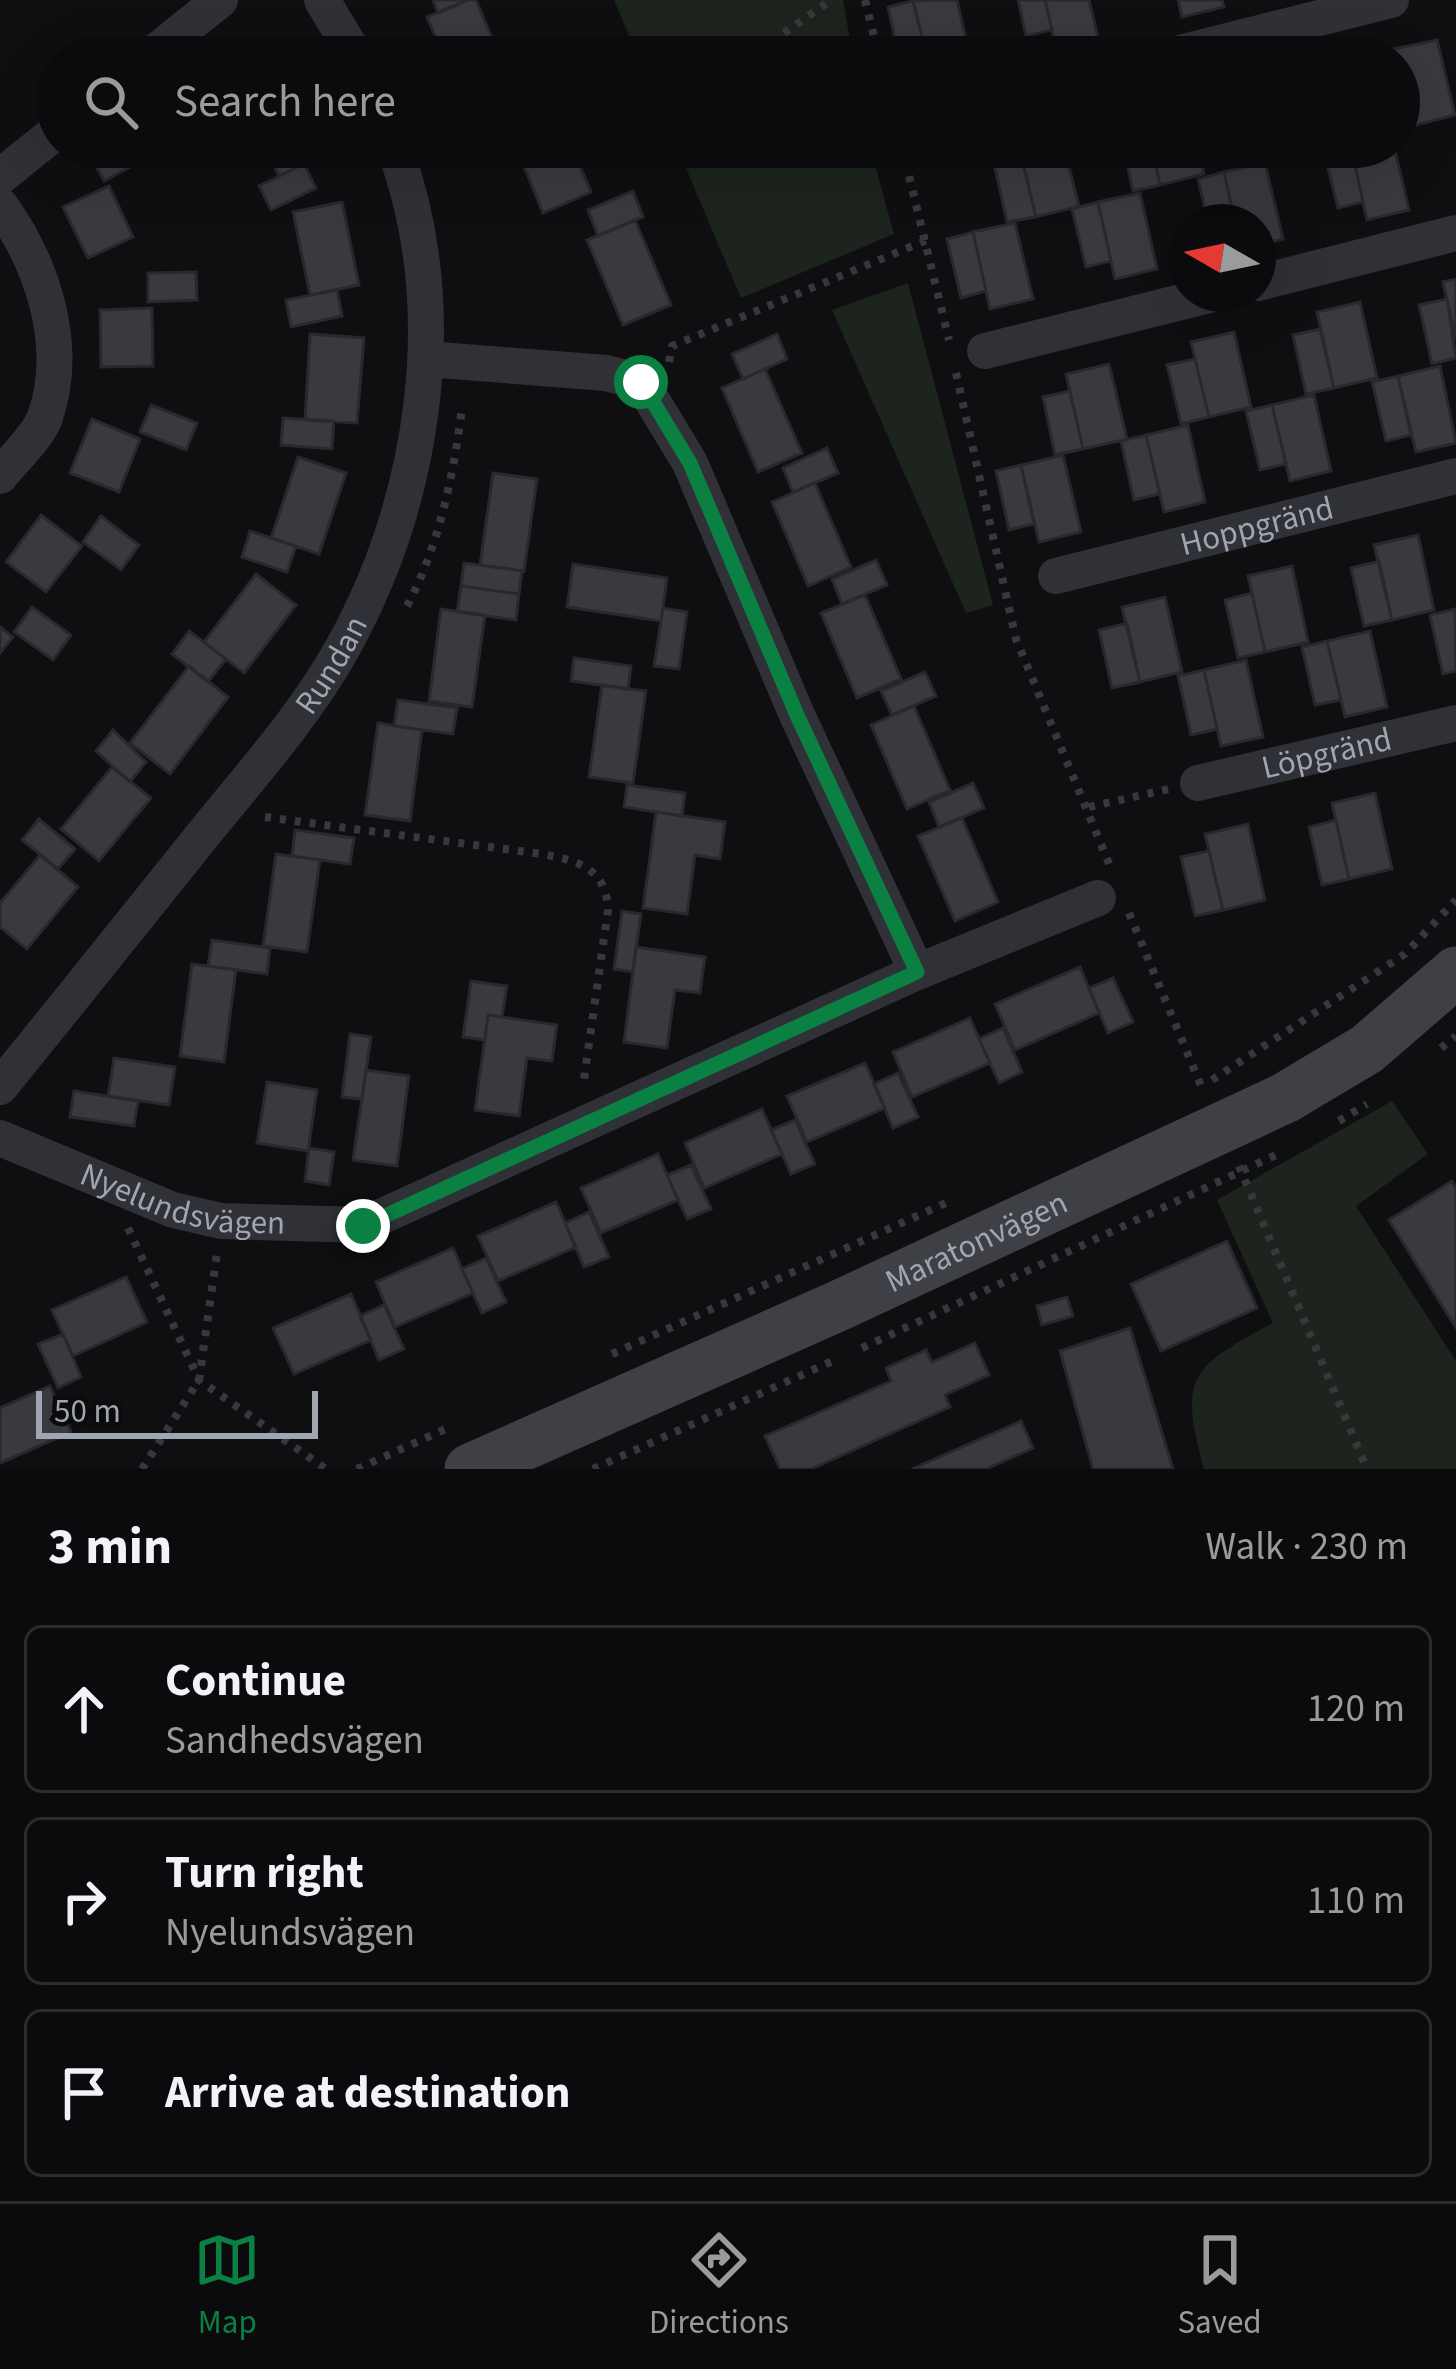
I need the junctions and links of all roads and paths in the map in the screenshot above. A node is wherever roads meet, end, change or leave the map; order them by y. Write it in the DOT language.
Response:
graph roads {
  1 [pos="220,0"];
  2 [pos="322,0"];
  3 [pos="831,0"];
  4 [pos="866,0"];
  5 [pos="1391,0"];
  6 [pos="784,33"];
  7 [pos="175,36"];
  8 [pos="343,36"];
  9 [pos="874,36"];
  10 [pos="1248,36"];
  11 [pos="36,148"];
  12 [pos="398,168"];
  13 [pos="908,168"];
  14 [pos="0,177"];
  15 [pos="0,205"];
  16 [pos="1456,233"];
  17 [pos="927,240"];
  18 [pos="1276,278"];
  19 [pos="1168,305"];
  20 [pos="985,351"];
  21 [pos="426,359"];
  22 [pos="662,412"];
  23 [pos="0,476"];
  24 [pos="1456,476"];
  25 [pos="1056,576"];
  26 [pos="1456,723"];
  27 [pos="1198,783"];
  28 [pos="1088,807"];
  29 [pos="265,817"];
  30 [pos="1112,892"];
  31 [pos="1456,900"];
  32 [pos="917,972"];
  33 [pos="1456,972"];
  34 [pos="0,1087"];
  35 [pos="1200,1104"];
  36 [pos="577,1128"];
  37 [pos="0,1138"];
  38 [pos="963,1195"];
  39 [pos="133,1197"];
  40 [pos="221,1221"];
  41 [pos="595,1361"];
  42 [pos="200,1380"];
  43 [pos="467,1445"];
  44 [pos="142,1469"];
  45 [pos="326,1469"];
  46 [pos="357,1469"];
  47 [pos="1366,1469"];
  1 -- 7 [label="street"];
  2 -- 8 [label="street"];
  3 -- 6 [label="path"];
  4 -- 9 [label="path"];
  5 -- 10 [label="street"];
  11 -- 14 [label="street"];
  12 -- 21 [label="street, Rundan"];
  13 -- 17 [label="path"];
  15 -- 23 [label="street"];
  16 -- 18 [label="street"];
  17 -- 22 [label="path"];
  17 -- 28 [label="path"];
  19 -- 20 [label="street"];
  21 -- 22 [label="street"];
  21 -- 34 [label="street, Rundan"];
  22 -- 32 [label="street"];
  24 -- 25 [label="street, Hoppgränd"];
  26 -- 27 [label="street, Löpgränd"];
  27 -- 28 [label="path"];
  28 -- 30 [label="path"];
  29 -- 36 [label="path"];
  30 -- 32 [label="street, Nyelundsvägen"];
  30 -- 35 [label="path"];
  31 -- 35 [label="path"];
  32 -- 36 [label="street, Nyelundsvägen"];
  33 -- 35 [label="street, Maratonvägen"];
  35 -- 43 [label="street, Maratonvägen"];
  35 -- 47 [label="path"];
  36 -- 40 [label="street, Nyelundsvägen"];
  37 -- 39 [label="street, Nyelundsvägen"];
  38 -- 41 [label="path"];
  39 -- 40 [label="street, Nyelundsvägen"];
  39 -- 42 [label="path"];
  40 -- 42 [label="path"];
  42 -- 44 [label="path"];
  42 -- 45 [label="path"];
  43 -- 46 [label="path"];
}
